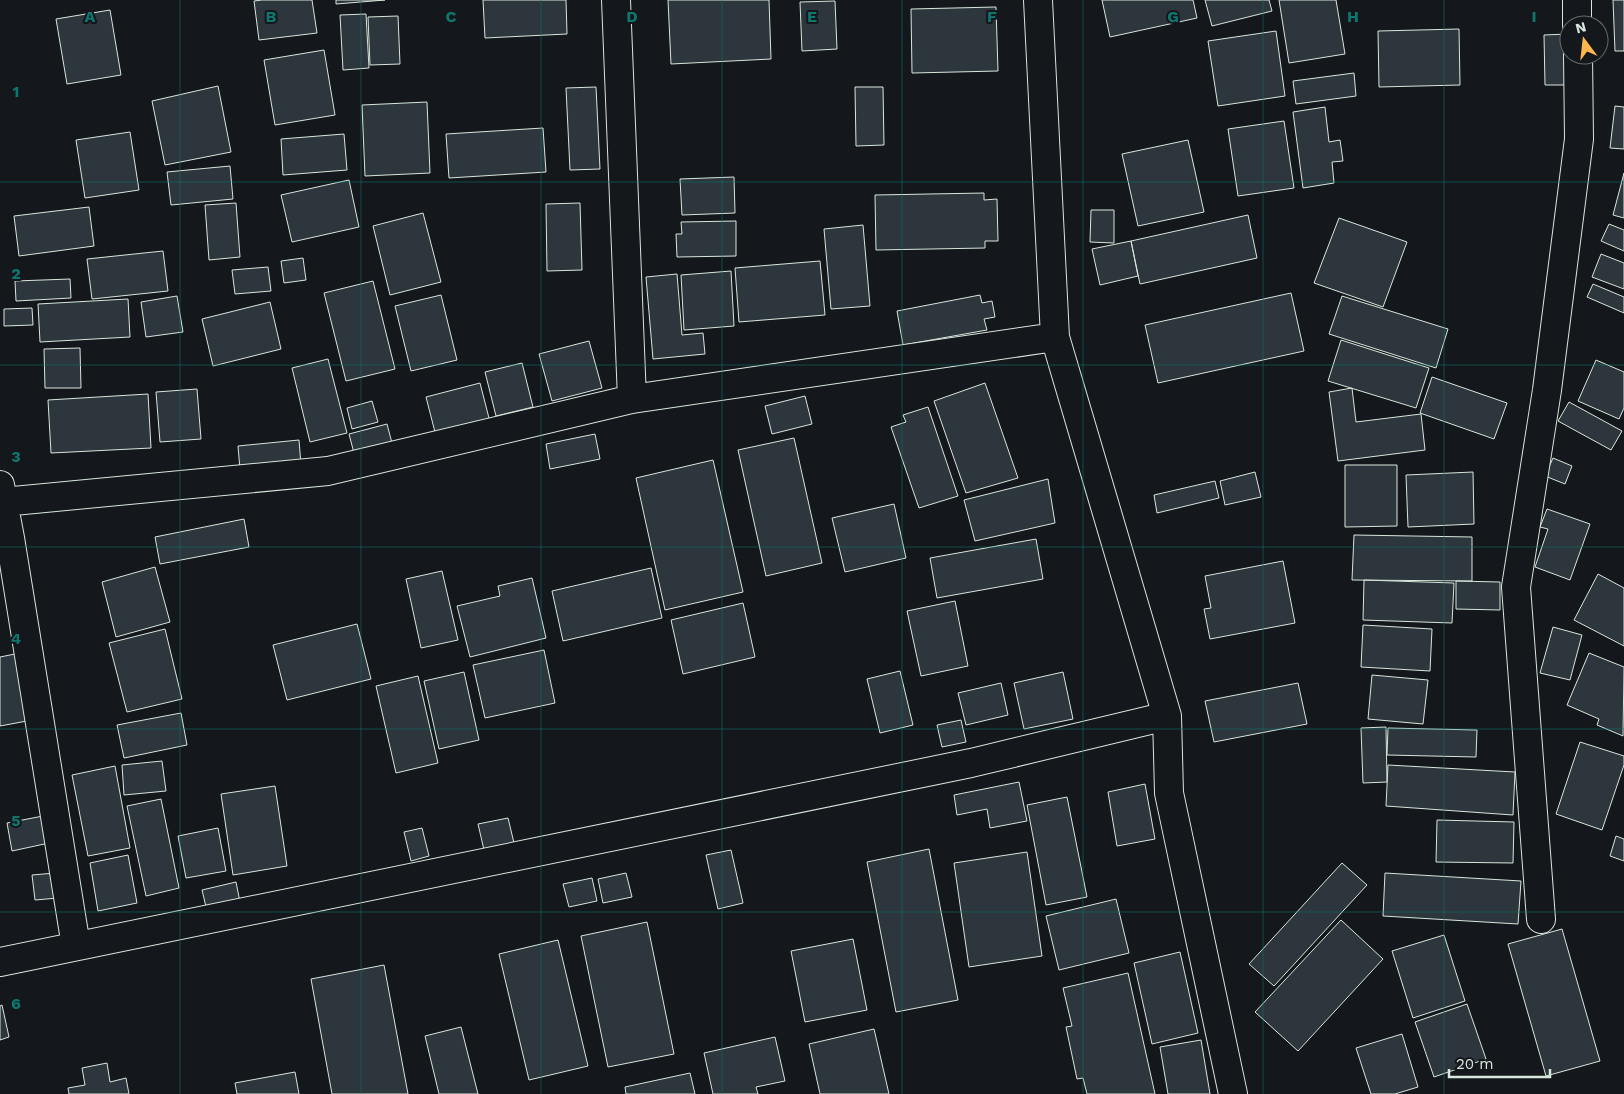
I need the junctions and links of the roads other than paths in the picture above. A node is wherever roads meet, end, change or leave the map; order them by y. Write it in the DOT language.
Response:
graph roads {
  1 [pos="616,0"];
  2 [pos="1038,0"];
  3 [pos="1577,0"];
  4 [pos="1578,15"];
  5 [pos="1578,65"];
  6 [pos="1055,337"];
  7 [pos="632,400"];
  8 [pos="2,493"];
  9 [pos="1166,716"];
  10 [pos="1541,919"];
  11 [pos="76,946"];
  12 [pos="0,962"];
  13 [pos="1233,1094"];
  1 -- 7 [label="street"];
  2 -- 6 [label="street"];
  3 -- 4 [label="street"];
  5 -- 10 [label="street"];
  6 -- 7 [label="street"];
  6 -- 9 [label="street"];
  7 -- 8 [label="street"];
  8 -- 11 [label="street"];
  9 -- 11 [label="street"];
  9 -- 13 [label="street"];
  11 -- 12 [label="street"];
}
